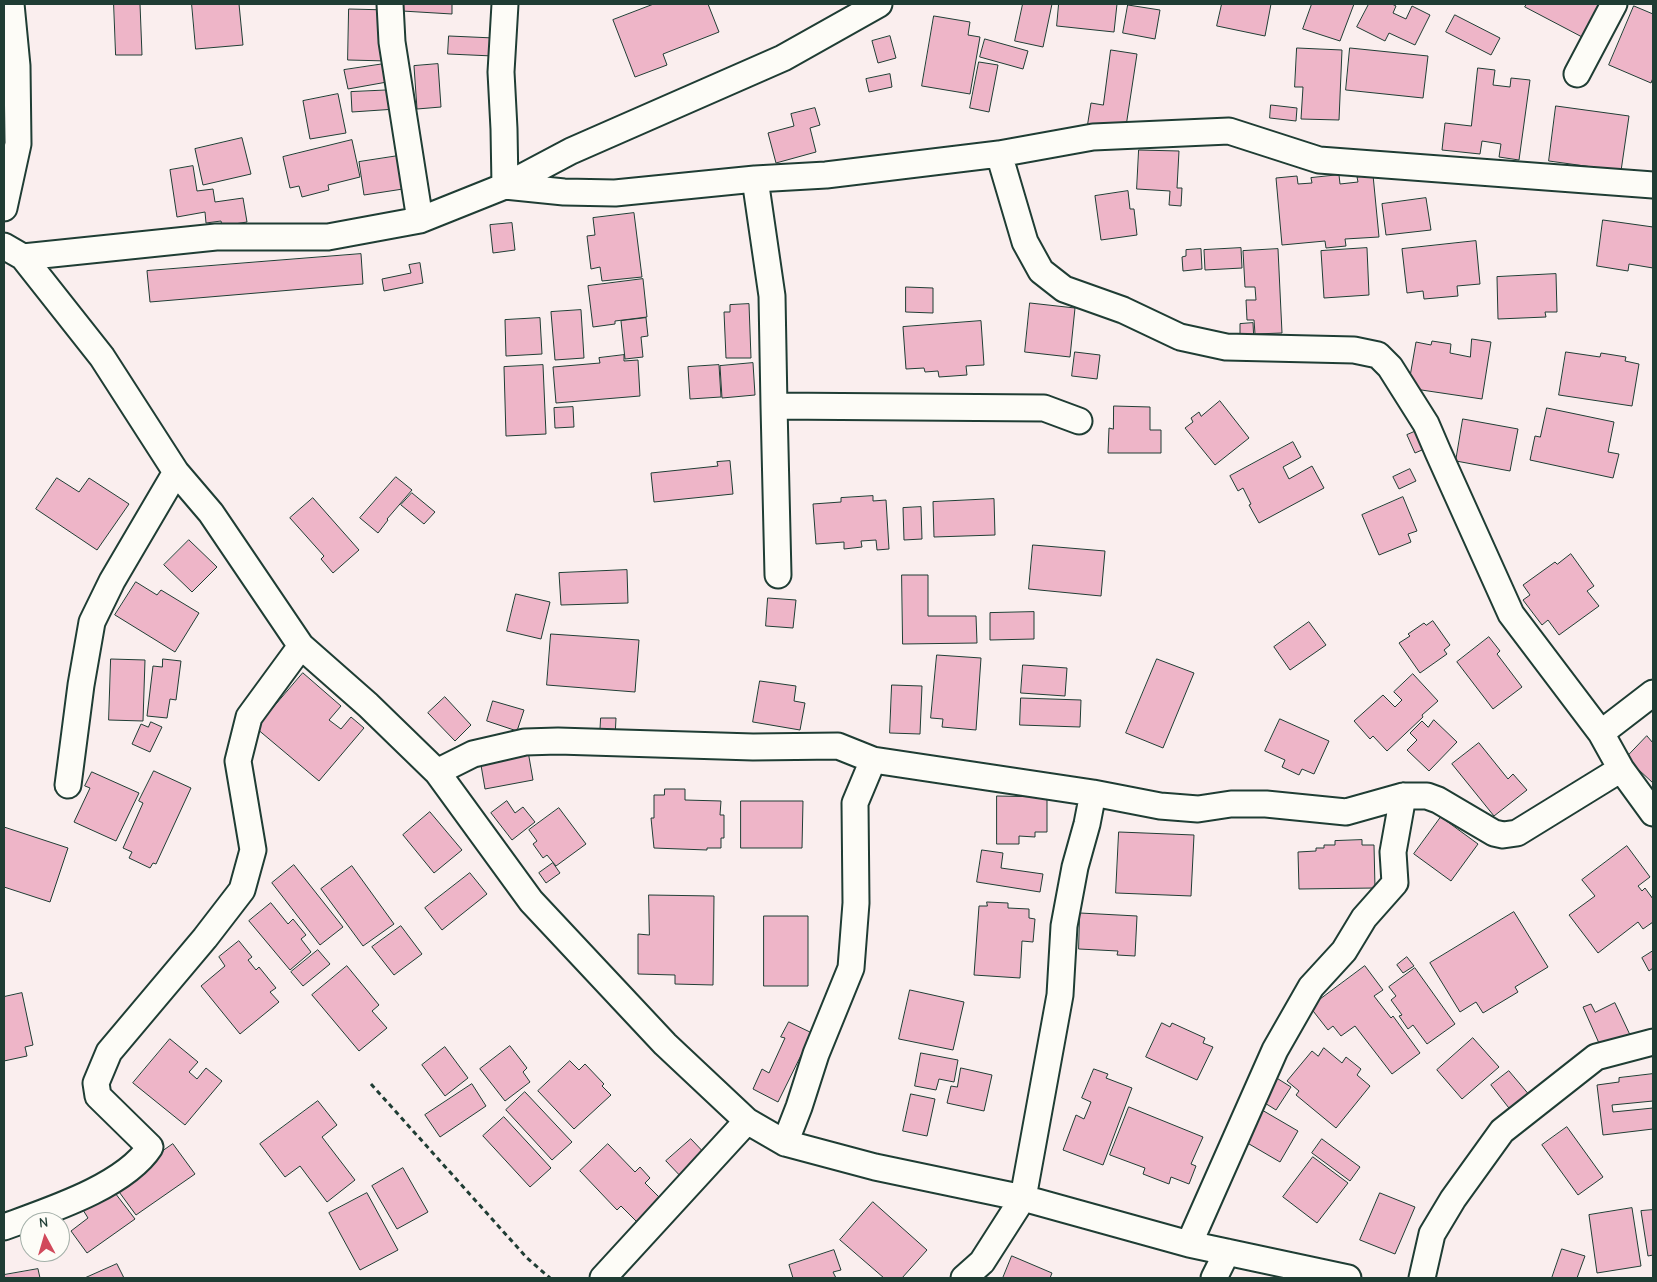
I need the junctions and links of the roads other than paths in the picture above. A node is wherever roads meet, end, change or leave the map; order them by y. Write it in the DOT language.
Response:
graph roads {
  1 [pos="11,4"];
  2 [pos="390,4"];
  3 [pos="505,4"];
  4 [pos="879,4"];
  5 [pos="1614,4"];
  6 [pos="1577,74"];
  7 [pos="999,154"];
  8 [pos="755,179"];
  9 [pos="1653,185"];
  10 [pos="504,186"];
  11 [pos="4,208"];
  12 [pos="420,220"];
  13 [pos="14,251"];
  14 [pos="774,406"];
  15 [pos="1079,421"];
  16 [pos="176,472"];
  17 [pos="778,575"];
  18 [pos="301,646"];
  19 [pos="1653,693"];
  20 [pos="1601,733"];
  21 [pos="873,760"];
  22 [pos="1621,769"];
  23 [pos="437,772"];
  24 [pos="68,785"];
  25 [pos="1093,793"];
  26 [pos="1403,796"];
  27 [pos="1653,814"];
  28 [pos="1653,1042"];
  29 [pos="747,1121"];
  30 [pos="785,1143"];
  31 [pos="1023,1198"];
  32 [pos="4,1227"];
  33 [pos="1189,1244"];
  34 [pos="1227,1252"];
  35 [pos="603,1278"];
  36 [pos="964,1278"];
  37 [pos="1214,1278"];
  38 [pos="1348,1278"];
  39 [pos="1422,1278"];
  1 -- 11 [label="street"];
  2 -- 12 [label="street"];
  3 -- 10 [label="street"];
  4 -- 10 [label="street"];
  5 -- 6 [label="street"];
  7 -- 8 [label="street"];
  7 -- 9 [label="street"];
  7 -- 20 [label="street"];
  8 -- 10 [label="street"];
  8 -- 14 [label="street"];
  10 -- 12 [label="street"];
  12 -- 13 [label="street"];
  13 -- 16 [label="street"];
  14 -- 15 [label="street"];
  14 -- 17 [label="street"];
  16 -- 18 [label="street"];
  16 -- 24 [label="street"];
  18 -- 23 [label="street"];
  18 -- 32 [label="street"];
  19 -- 20 [label="street"];
  20 -- 22 [label="street"];
  21 -- 23 [label="street"];
  21 -- 25 [label="street"];
  21 -- 30 [label="street"];
  22 -- 26 [label="street"];
  22 -- 27 [label="street"];
  23 -- 29 [label="street"];
  25 -- 26 [label="street"];
  25 -- 31 [label="street"];
  26 -- 33 [label="street"];
  28 -- 39 [label="street"];
  29 -- 30 [label="street"];
  29 -- 35 [label="street"];
  30 -- 31 [label="street"];
  31 -- 33 [label="street"];
  31 -- 36 [label="street"];
  33 -- 34 [label="street"];
  34 -- 37 [label="street"];
  34 -- 38 [label="street"];
}
